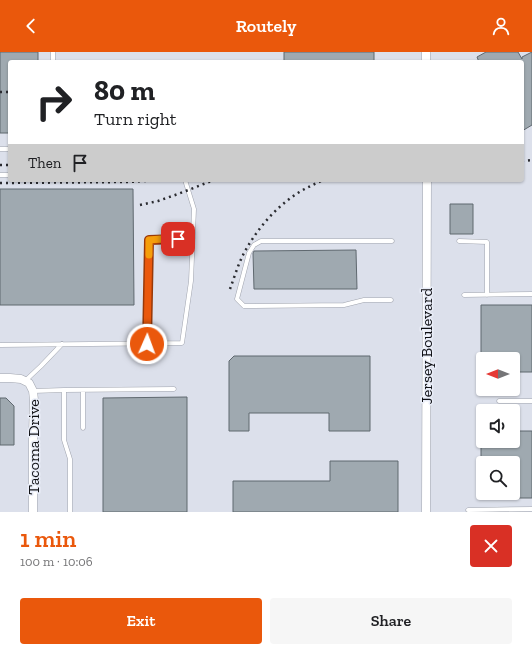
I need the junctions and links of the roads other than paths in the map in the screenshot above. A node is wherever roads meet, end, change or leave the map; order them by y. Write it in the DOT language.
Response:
graph roads {
  1 [pos="186,182"];
  2 [pos="426,182"];
  3 [pos="193,238"];
  4 [pos="392,241"];
  5 [pos="459,241"];
  6 [pos="487,294"];
  7 [pos="532,294"];
  8 [pos="464,295"];
  9 [pos="391,300"];
  10 [pos="62,344"];
  11 [pos="147,344"];
  12 [pos="0,345"];
  13 [pos="0,378"];
  14 [pos="27,382"];
  15 [pos="174,389"];
  16 [pos="64,390"];
  17 [pos="83,390"];
  18 [pos="33,391"];
  19 [pos="499,401"];
  20 [pos="532,401"];
  21 [pos="83,428"];
  22 [pos="532,509"];
  23 [pos="468,510"];
  24 [pos="33,512"];
  25 [pos="70,512"];
  26 [pos="426,512"];
  1 -- 3 [label="lane"];
  2 -- 26 [label="street, Jersey Boulevard"];
  3 -- 11 [label="lane"];
  3 -- 11 [label="lane"];
  4 -- 9 [label="lane"];
  5 -- 6 [label="lane"];
  6 -- 7 [label="lane"];
  6 -- 8 [label="lane"];
  10 -- 11 [label="lane"];
  10 -- 12 [label="lane"];
  10 -- 14 [label="lane"];
  13 -- 14 [label="street"];
  14 -- 18 [label="street, Tacoma Drive"];
  15 -- 17 [label="lane"];
  16 -- 17 [label="lane"];
  16 -- 18 [label="lane"];
  16 -- 25 [label="lane"];
  17 -- 21 [label="lane"];
  18 -- 24 [label="street, Tacoma Drive"];
  19 -- 20 [label="lane"];
  22 -- 23 [label="lane"];
}
